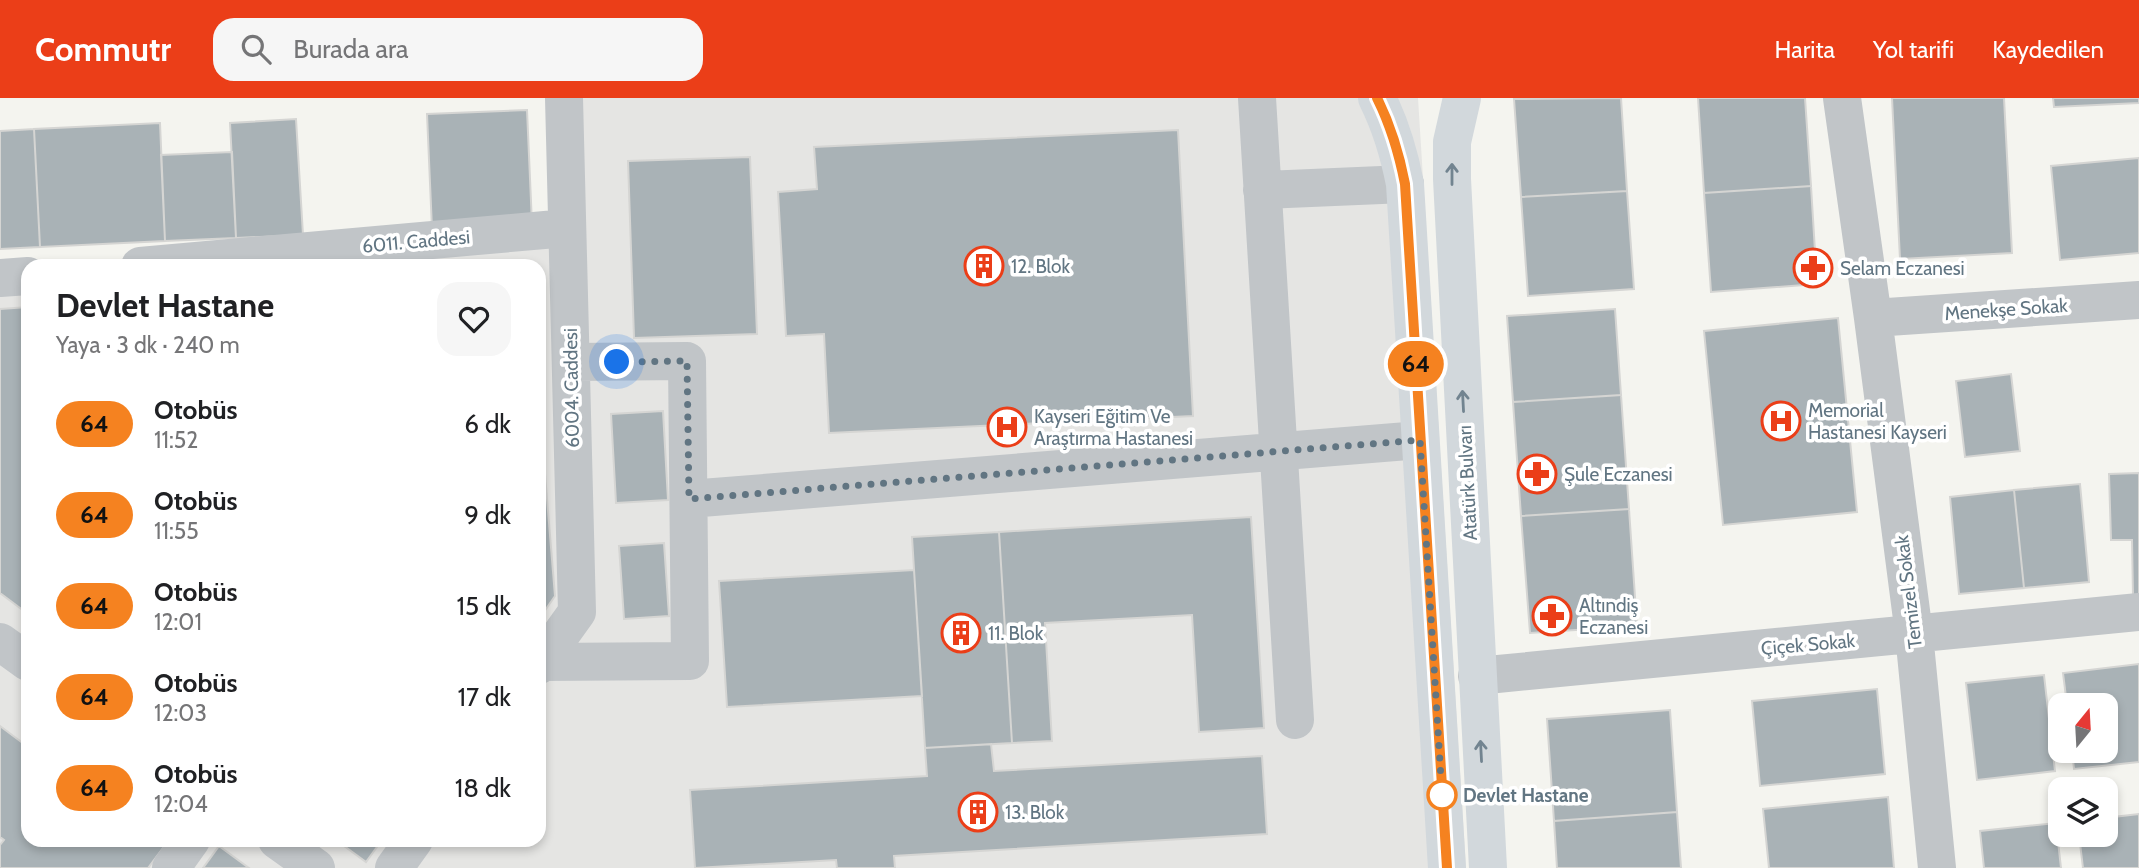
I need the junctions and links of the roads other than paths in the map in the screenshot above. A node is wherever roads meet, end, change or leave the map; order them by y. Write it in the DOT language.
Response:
graph roads {
  1 [pos="564,98"];
  2 [pos="1256,98"];
  3 [pos="1377,98"];
  4 [pos="1462,98"];
  5 [pos="1842,98"];
  6 [pos="1405,184"];
  7 [pos="1262,190"];
  8 [pos="568,228"];
  9 [pos="219,259"];
  10 [pos="21,276"];
  11 [pos="0,278"];
  12 [pos="2139,300"];
  13 [pos="1873,318"];
  14 [pos="571,362"];
  15 [pos="1420,440"];
  16 [pos="1278,452"];
  17 [pos="689,499"];
  18 [pos="2139,612"];
  19 [pos="1914,634"];
  20 [pos="546,656"];
  21 [pos="546,664"];
  22 [pos="1477,676"];
  23 [pos="1295,720"];
  24 [pos="186,847"];
  25 [pos="287,847"];
  26 [pos="409,847"];
  27 [pos="171,868"];
  28 [pos="316,868"];
  29 [pos="394,868"];
  30 [pos="1447,868"];
  31 [pos="1488,868"];
  32 [pos="1937,868"];
  1 -- 8 [label="street, 6004. Caddesi"];
  2 -- 7 [label="street"];
  3 -- 6 [label="main road"];
  22 -- 4 [label="main road, Atatürk Bulvarı, one-way"];
  5 -- 13 [label="street, Temizel Sokak"];
  6 -- 7 [label="street"];
  6 -- 15 [label="main road"];
  7 -- 16 [label="street"];
  8 -- 9 [label="street, 6011. Caddesi"];
  8 -- 14 [label="street, 6004. Caddesi"];
  10 -- 11 [label="street"];
  12 -- 13 [label="street, Menekşe Sokak"];
  13 -- 19 [label="street, Temizel Sokak"];
  14 -- 17 [label="street"];
  14 -- 20 [label="street, 6004. Caddesi"];
  15 -- 16 [label="street"];
  15 -- 30 [label="main road"];
  16 -- 17 [label="street"];
  16 -- 23 [label="street"];
  17 -- 21 [label="street"];
  18 -- 19 [label="street, Çiçek Sokak"];
  19 -- 22 [label="street, Çiçek Sokak"];
  19 -- 32 [label="street, Temizel Sokak"];
  31 -- 22 [label="main road, Atatürk Bulvarı, one-way"];
  24 -- 27 [label="street"];
  25 -- 28 [label="street"];
  26 -- 29 [label="street"];
}
